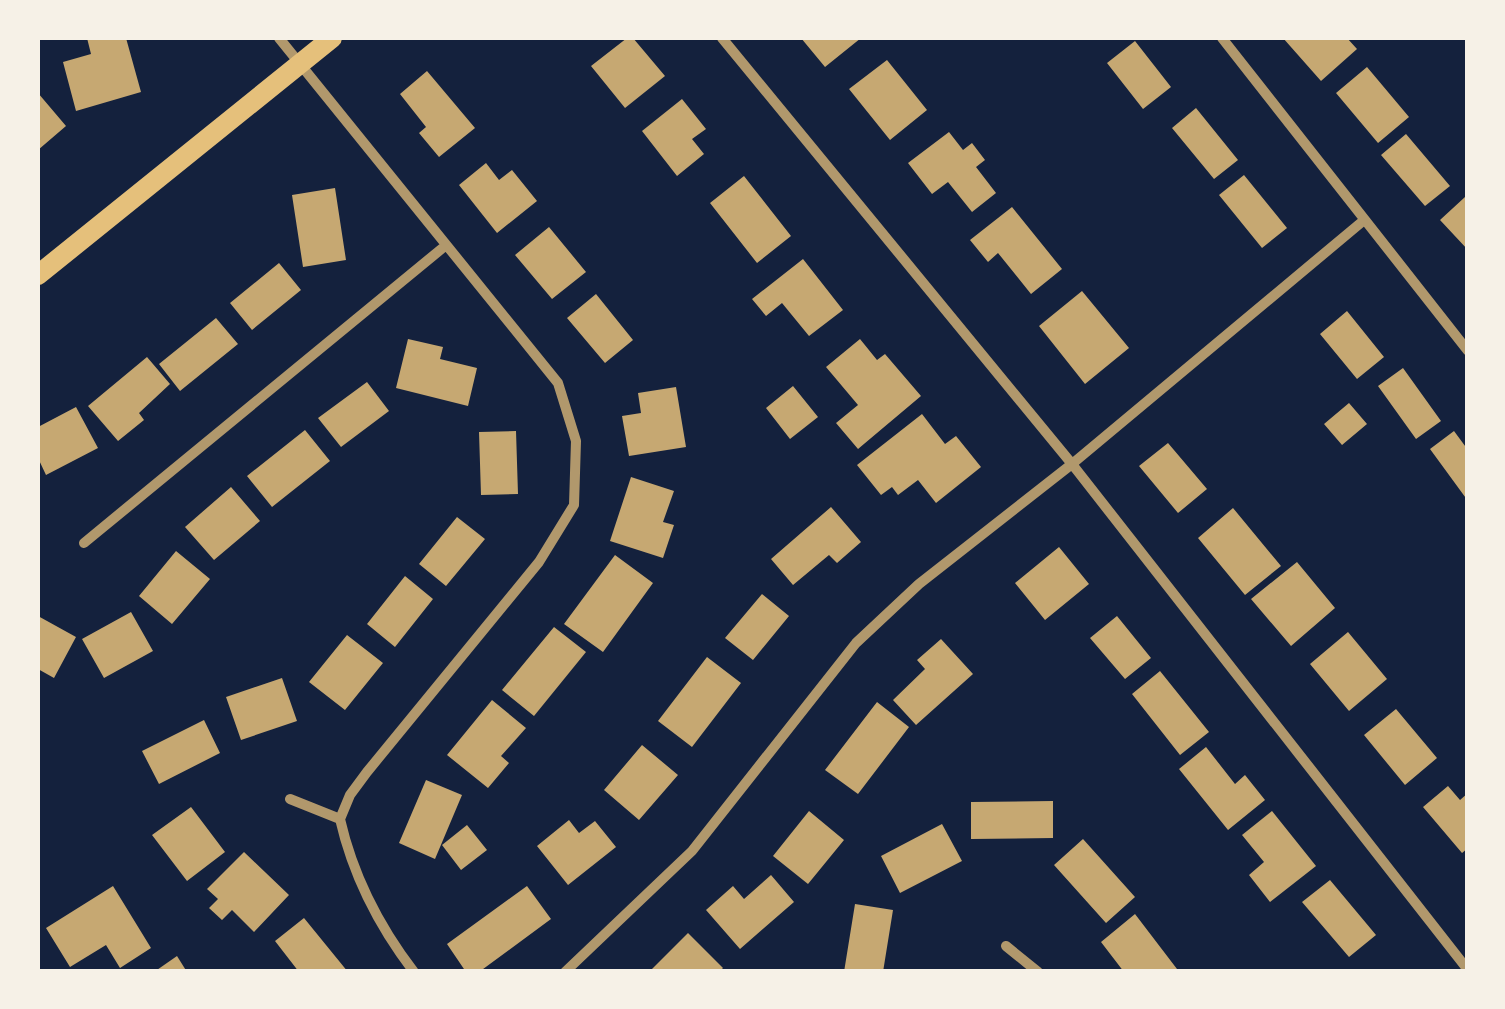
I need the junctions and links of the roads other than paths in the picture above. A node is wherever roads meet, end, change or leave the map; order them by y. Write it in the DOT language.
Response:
graph roads {
  1 [pos="279,38"];
  2 [pos="332,38"];
  3 [pos="722,38"];
  4 [pos="1222,38"];
  5 [pos="300,63"];
  6 [pos="1363,220"];
  7 [pos="445,246"];
  8 [pos="38,276"];
  9 [pos="1468,351"];
  10 [pos="1072,464"];
  11 [pos="84,544"];
  12 [pos="290,800"];
  13 [pos="340,819"];
  14 [pos="1006,946"];
  15 [pos="1468,970"];
  16 [pos="414,972"];
  17 [pos="565,972"];
  18 [pos="1038,972"];
  1 -- 5 [label="street"];
  2 -- 5 [label="main road"];
  3 -- 10 [label="street"];
  4 -- 6 [label="street"];
  5 -- 7 [label="street"];
  5 -- 8 [label="main road"];
  6 -- 9 [label="street"];
  6 -- 10 [label="street"];
  7 -- 11 [label="street"];
  7 -- 13 [label="street"];
  10 -- 15 [label="street"];
  10 -- 17 [label="street"];
  12 -- 13 [label="street"];
  13 -- 16 [label="street"];
  14 -- 18 [label="street"];
}
